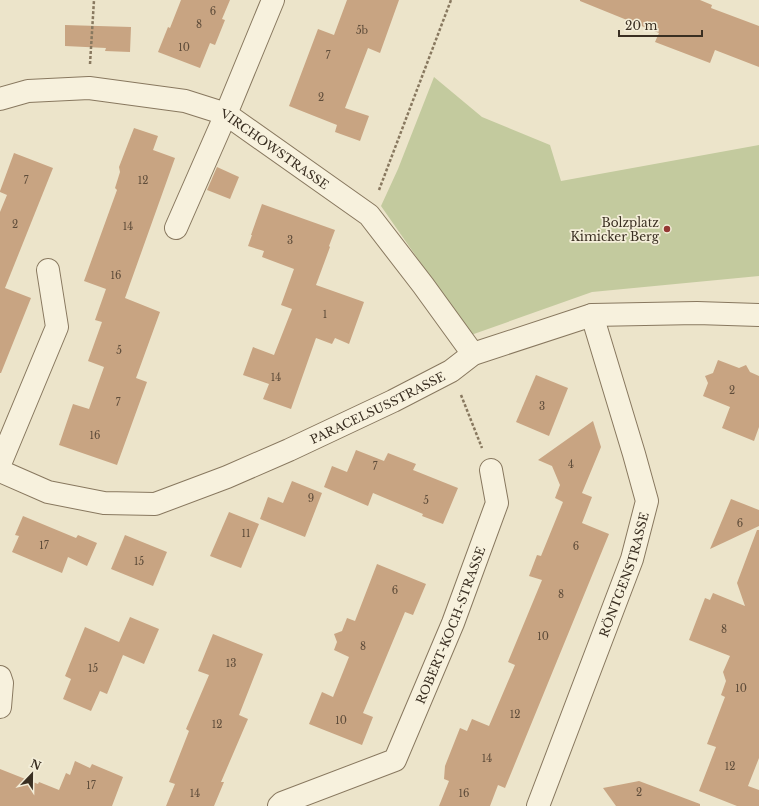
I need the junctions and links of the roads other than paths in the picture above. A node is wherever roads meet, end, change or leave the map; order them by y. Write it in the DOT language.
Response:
graph roads {
  1 [pos="273,0"];
  2 [pos="0,99"];
  3 [pos="226,114"];
  4 [pos="176,228"];
  5 [pos="48,270"];
  6 [pos="592,315"];
  7 [pos="759,315"];
  8 [pos="473,354"];
  9 [pos="0,464"];
  10 [pos="492,470"];
  11 [pos="0,471"];
  12 [pos="0,677"];
  13 [pos="0,707"];
  14 [pos="279,806"];
  15 [pos="538,806"];
  1 -- 3 [label="street"];
  2 -- 3 [label="street, VIRCHOWSTRASSE"];
  3 -- 4 [label="street"];
  3 -- 8 [label="street, VIRCHOWSTRASSE"];
  5 -- 9 [label="street"];
  6 -- 7 [label="street, PARACELSUSSTRASSE"];
  6 -- 8 [label="street, PARACELSUSSTRASSE"];
  6 -- 15 [label="street, RÖNTGENSTRASSE"];
  8 -- 11 [label="street, PARACELSUSSTRASSE"];
  10 -- 14 [label="street, ROBERT-KOCH-STRASSE"];
  12 -- 13 [label="street"];
}
